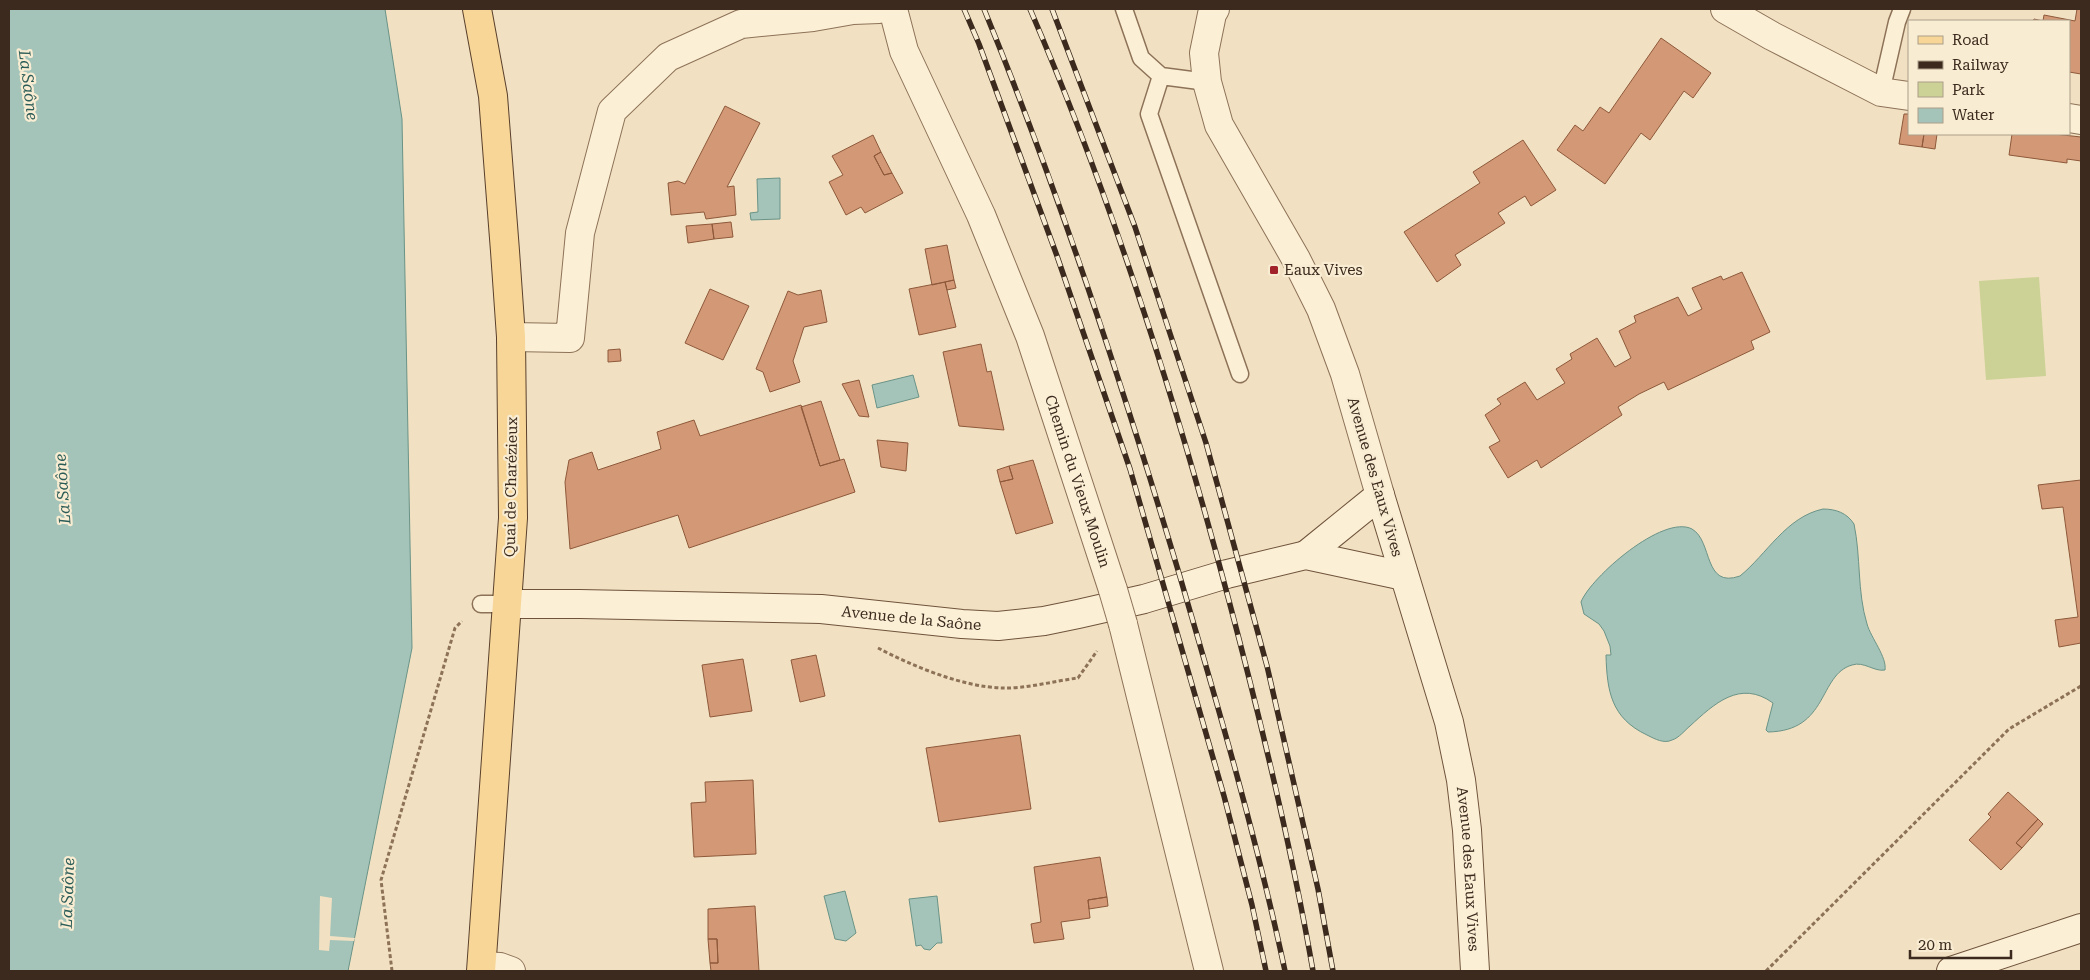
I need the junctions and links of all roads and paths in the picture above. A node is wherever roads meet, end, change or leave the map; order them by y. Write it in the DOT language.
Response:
graph roads {
  1 [pos="477,9"];
  2 [pos="879,9"];
  3 [pos="893,9"];
  4 [pos="1124,9"];
  5 [pos="1215,9"];
  6 [pos="1725,9"];
  7 [pos="1902,9"];
  8 [pos="1756,18"];
  9 [pos="1161,76"];
  10 [pos="1207,82"];
  11 [pos="1881,92"];
  12 [pos="1908,96"];
  13 [pos="511,337"];
  14 [pos="1240,374"];
  15 [pos="1380,495"];
  16 [pos="1306,555"];
  17 [pos="1404,576"];
  18 [pos="481,604"];
  19 [pos="508,604"];
  20 [pos="856,612"];
  21 [pos="1124,628"];
  22 [pos="2081,686"];
  23 [pos="2081,928"];
  24 [pos="481,968"];
  25 [pos="392,971"];
  26 [pos="511,971"];
  27 [pos="1209,971"];
  28 [pos="1476,971"];
  29 [pos="1766,971"];
  30 [pos="1951,971"];
  1 -- 13 [label="main road, Quai de Charézieux"];
  2 -- 13 [label="street"];
  3 -- 21 [label="street, Chemin du Vieux Moulin, bridge"];
  4 -- 9 [label="lane"];
  5 -- 10 [label="street, Avenue des Eaux Vives"];
  6 -- 8 [label="street"];
  7 -- 11 [label="lane"];
  8 -- 11 [label="street"];
  9 -- 10 [label="lane"];
  9 -- 14 [label="lane"];
  10 -- 15 [label="street, Avenue des Eaux Vives"];
  11 -- 12 [label="street"];
  13 -- 19 [label="main road, Quai de Charézieux"];
  15 -- 16 [label="street, Avenue de la Saône"];
  15 -- 17 [label="street, Avenue des Eaux Vives"];
  16 -- 17 [label="street, Avenue de la Saône"];
  16 -- 20 [label="street, Avenue de la Saône"];
  17 -- 28 [label="street, Avenue des Eaux Vives"];
  18 -- 19 [label="lane"];
  18 -- 25 [label="path"];
  19 -- 20 [label="street, Avenue de la Saône"];
  19 -- 24 [label="main road, Quai de Charézieux"];
  20 -- 21 [label="path"];
  21 -- 27 [label="street, Chemin du Vieux Moulin"];
  22 -- 29 [label="path"];
  23 -- 30 [label="street"];
  24 -- 26 [label="street"];
}
